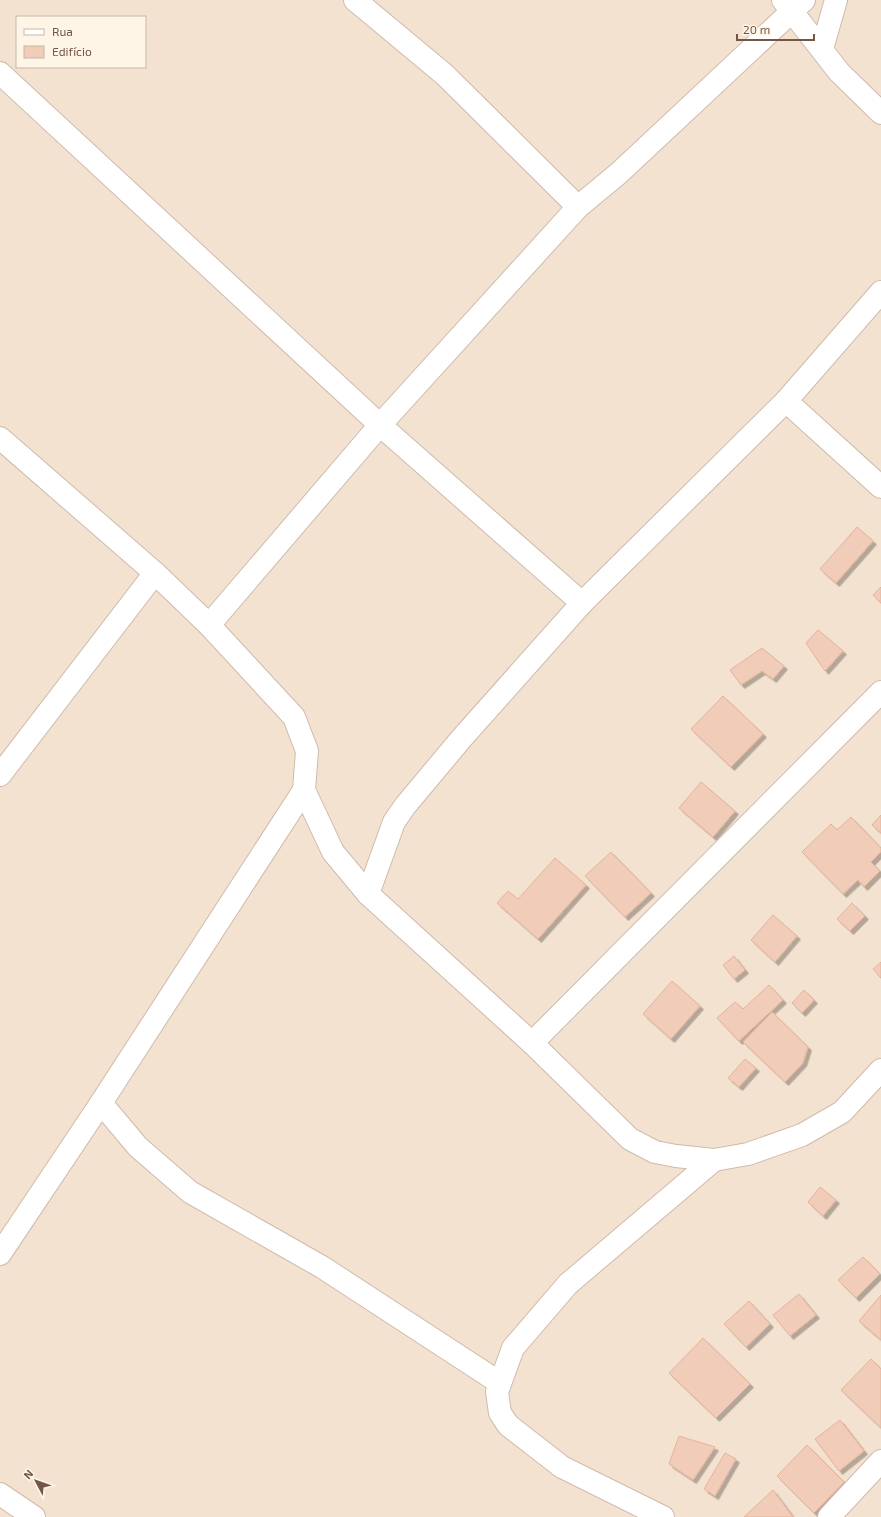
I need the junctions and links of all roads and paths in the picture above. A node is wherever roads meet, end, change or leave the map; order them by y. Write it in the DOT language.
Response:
graph roads {
  1 [pos="356,0"];
  2 [pos="836,0"];
  3 [pos="793,4"];
  4 [pos="822,49"];
  5 [pos="0,73"];
  6 [pos="881,113"];
  7 [pos="578,207"];
  8 [pos="881,292"];
  9 [pos="786,400"];
  10 [pos="380,425"];
  11 [pos="0,438"];
  12 [pos="881,487"];
  13 [pos="155,573"];
  14 [pos="582,603"];
  15 [pos="209,625"];
  16 [pos="881,692"];
  17 [pos="0,775"];
  18 [pos="304,790"];
  19 [pos="368,894"];
  20 [pos="532,1043"];
  21 [pos="881,1070"];
  22 [pos="101,1103"];
  23 [pos="714,1160"];
  24 [pos="0,1254"];
  25 [pos="500,1383"];
  26 [pos="881,1461"];
  27 [pos="0,1494"];
  28 [pos="34,1517"];
  29 [pos="663,1517"];
  30 [pos="828,1517"];
  1 -- 7 [label="street"];
  2 -- 4 [label="street"];
  3 -- 4 [label="street"];
  3 -- 7 [label="street"];
  4 -- 6 [label="street"];
  5 -- 10 [label="street"];
  7 -- 10 [label="street"];
  8 -- 9 [label="street"];
  9 -- 12 [label="street"];
  9 -- 14 [label="street"];
  10 -- 14 [label="street"];
  10 -- 15 [label="street"];
  11 -- 13 [label="street"];
  13 -- 15 [label="street"];
  13 -- 17 [label="street"];
  14 -- 19 [label="street"];
  15 -- 18 [label="street"];
  16 -- 20 [label="street"];
  18 -- 19 [label="street"];
  18 -- 22 [label="street"];
  19 -- 20 [label="street"];
  20 -- 23 [label="street"];
  21 -- 23 [label="street"];
  22 -- 24 [label="street"];
  22 -- 25 [label="street"];
  23 -- 25 [label="street"];
  25 -- 29 [label="street"];
  26 -- 30 [label="street"];
  27 -- 28 [label="street"];
}
